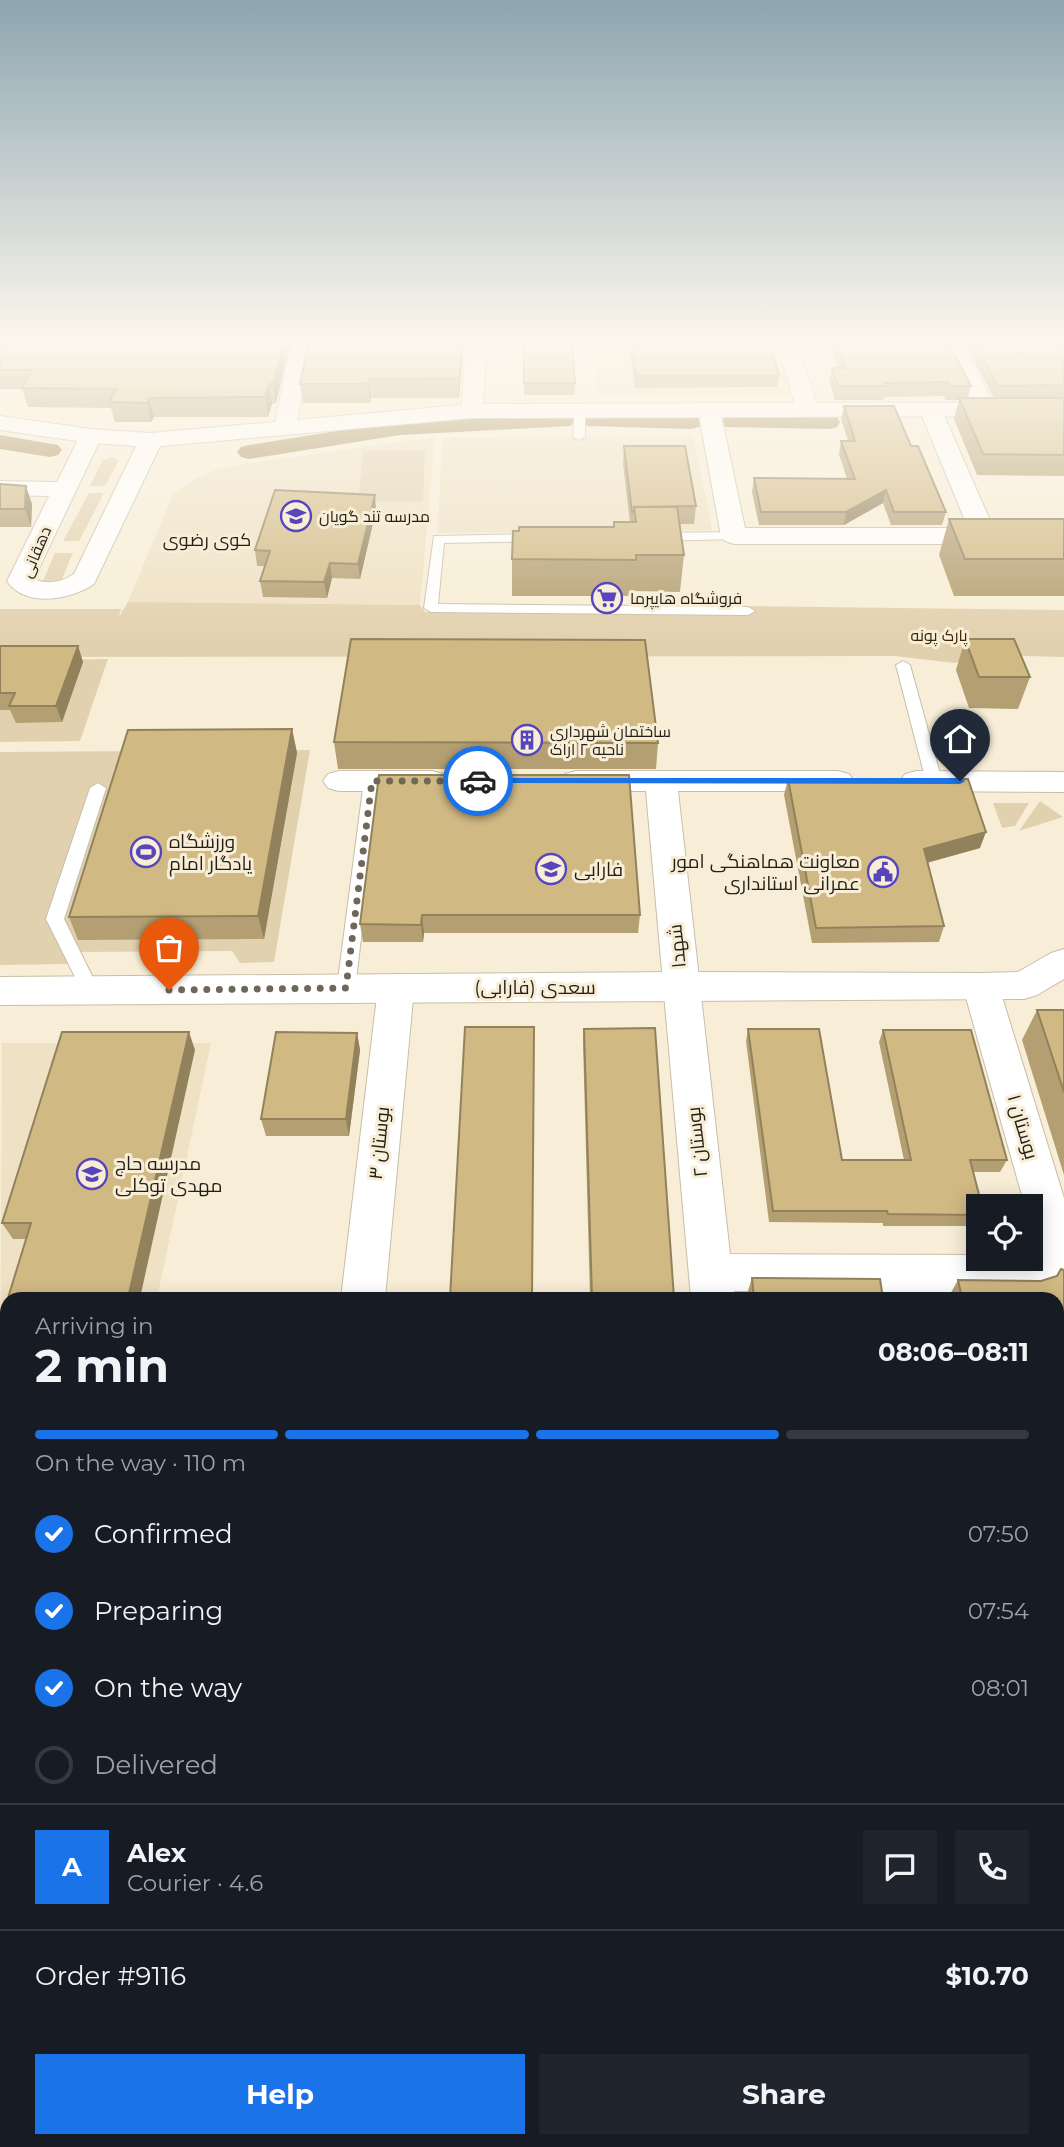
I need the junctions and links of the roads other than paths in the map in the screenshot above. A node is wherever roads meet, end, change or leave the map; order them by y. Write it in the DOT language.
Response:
graph roads {
  1 [pos="87,444"];
  2 [pos="149,444"];
  3 [pos="716,444"];
  4 [pos="946,444"];
  5 [pos="0,488"];
  6 [pos="65,489"];
  7 [pos="734,536"];
  8 [pos="640,537"];
  9 [pos="545,538"];
  10 [pos="748,611"];
  11 [pos="903,665"];
  12 [pos="934,780"];
  13 [pos="339,781"];
  14 [pos="372,781"];
  15 [pos="454,781"];
  16 [pos="551,781"];
  17 [pos="661,782"];
  18 [pos="1064,782"];
  19 [pos="98,788"];
  20 [pos="1063,966"];
  21 [pos="681,986"];
  22 [pos="981,987"];
  23 [pos="346,988"];
  24 [pos="396,988"];
  25 [pos="90,990"];
  26 [pos="0,991"];
  27 [pos="1047,1272"];
  28 [pos="723,1285"];
  29 [pos="907,1286"];
  30 [pos="364,1292"];
  1 -- 6 [label="street, دهقانی"];
  2 -- 6 [label="street, دهقانی"];
  3 -- 7 [label="street"];
  4 -- 7 [label="street"];
  5 -- 6 [label="street"];
  7 -- 8 [label="lane"];
  9 -- 10 [label="lane"];
  11 -- 12 [label="lane"];
  12 -- 17 [label="street"];
  12 -- 18 [label="street"];
  13 -- 14 [label="street"];
  14 -- 15 [label="street"];
  14 -- 23 [label="lane"];
  16 -- 17 [label="street"];
  17 -- 21 [label="street, شهدا"];
  19 -- 25 [label="lane"];
  20 -- 22 [label="street, سعدی (فارابی)"];
  21 -- 22 [label="street, سعدی (فارابی)"];
  21 -- 24 [label="street, سعدی (فارابی)"];
  21 -- 28 [label="street, بوستان ۲"];
  22 -- 27 [label="street, بوستان ۱"];
  23 -- 24 [label="street, سعدی (فارابی)"];
  23 -- 25 [label="street, سعدی (فارابی)"];
  24 -- 30 [label="street, بوستان ۳"];
  25 -- 26 [label="street, سعدی (فارابی)"];
  27 -- 29 [label="street"];
  28 -- 29 [label="street"];
}
